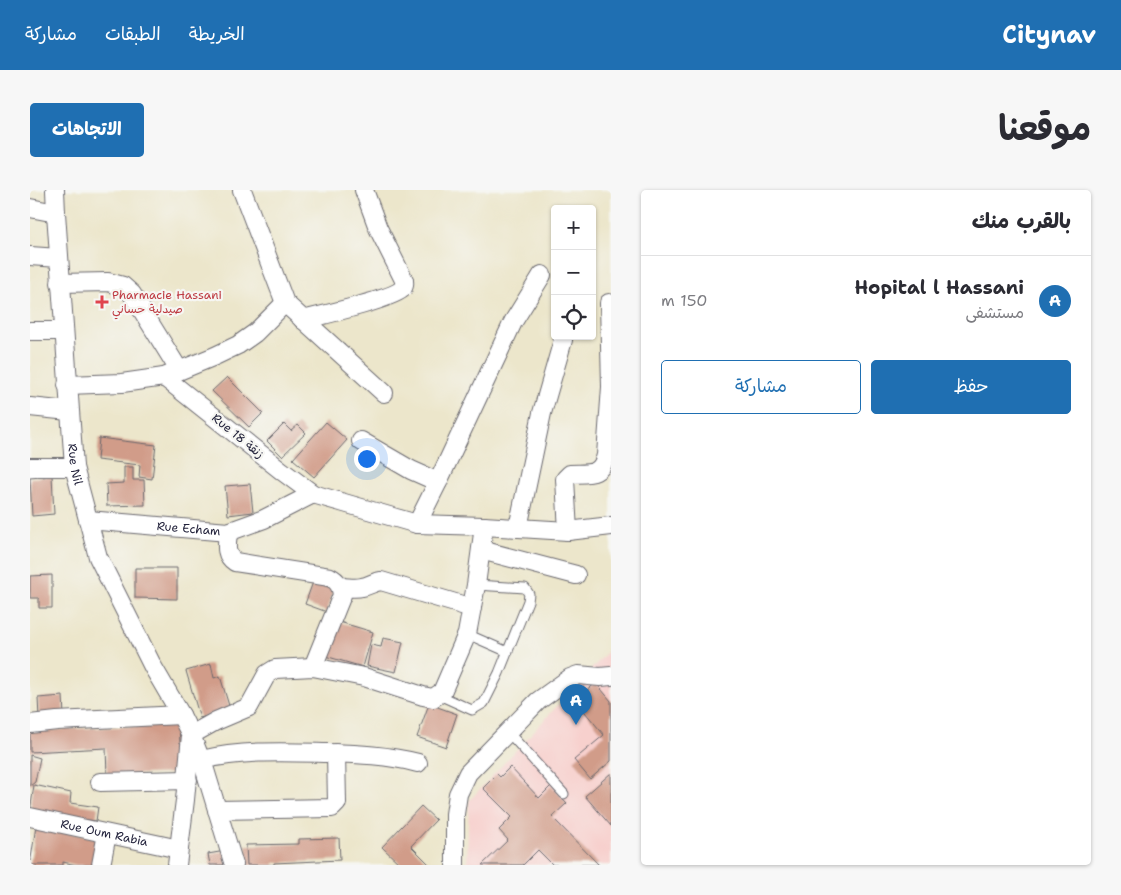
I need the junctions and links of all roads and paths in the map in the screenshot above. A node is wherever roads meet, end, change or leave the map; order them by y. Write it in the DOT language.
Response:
graph roads {
  1 [pos="56,190"];
  2 [pos="242,190"];
  3 [pos="364,190"];
  4 [pos="30,208"];
  5 [pos="56,213"];
  6 [pos="30,256"];
  7 [pos="59,258"];
  8 [pos="542,275"];
  9 [pos="60,284"];
  10 [pos="286,303"];
  11 [pos="609,303"];
  12 [pos="303,320"];
  13 [pos="30,331"];
  14 [pos="64,331"];
  15 [pos="563,340"];
  16 [pos="171,373"];
  17 [pos="67,385"];
  18 [pos="384,393"];
  19 [pos="30,407"];
  20 [pos="69,411"];
  21 [pos="361,441"];
  22 [pos="30,467"];
  23 [pos="74,467"];
  24 [pos="438,482"];
  25 [pos="313,494"];
  26 [pos="88,520"];
  27 [pos="417,524"];
  28 [pos="484,526"];
  29 [pos="611,526"];
  30 [pos="518,528"];
  31 [pos="568,531"];
  32 [pos="228,532"];
  33 [pos="481,550"];
  34 [pos="576,575"];
  35 [pos="476,585"];
  36 [pos="341,587"];
  37 [pos="472,608"];
  38 [pos="467,634"];
  39 [pos="508,652"];
  40 [pos="313,667"];
  41 [pos="611,676"];
  42 [pos="439,696"];
  43 [pos="182,715"];
  44 [pos="30,724"];
  45 [pos="508,732"];
  46 [pos="191,735"];
  47 [pos="336,754"];
  48 [pos="201,760"];
  49 [pos="418,763"];
  50 [pos="188,780"];
  51 [pos="100,782"];
  52 [pos="564,794"];
  53 [pos="217,810"];
  54 [pos="30,817"];
  55 [pos="107,834"];
  56 [pos="178,857"];
  57 [pos="101,865"];
  58 [pos="234,865"];
  59 [pos="455,865"];
  1 -- 5 [label="street, Rue Nil"];
  2 -- 10 [label="street"];
  3 -- 12 [label="street"];
  4 -- 5 [label="street"];
  5 -- 7 [label="street, Rue Nil"];
  6 -- 7 [label="street"];
  7 -- 9 [label="street, Rue Nil"];
  8 -- 24 [label="street"];
  9 -- 14 [label="street, Rue Nil"];
  9 -- 16 [label="street"];
  10 -- 12 [label="street"];
  10 -- 16 [label="street"];
  11 -- 31 [label="street"];
  12 -- 18 [label="street"];
  13 -- 14 [label="street"];
  14 -- 17 [label="street, Rue Nil"];
  15 -- 30 [label="street"];
  16 -- 17 [label="street"];
  16 -- 25 [label="street, Rue 18 زنقة"];
  17 -- 20 [label="street, Rue Nil"];
  19 -- 20 [label="street"];
  20 -- 23 [label="street, Rue Nil"];
  21 -- 24 [label="street"];
  22 -- 23 [label="street"];
  23 -- 26 [label="street, Rue Nil"];
  24 -- 27 [label="street"];
  25 -- 27 [label="street"];
  25 -- 32 [label="street, Rue Echam"];
  26 -- 32 [label="street, Rue Echam"];
  26 -- 43 [label="street, Rue Nil"];
  27 -- 28 [label="street"];
  28 -- 30 [label="street"];
  28 -- 33 [label="street"];
  29 -- 31 [label="street"];
  30 -- 31 [label="street"];
  32 -- 36 [label="street"];
  33 -- 34 [label="street"];
  33 -- 35 [label="street"];
  35 -- 37 [label="street"];
  35 -- 39 [label="lane"];
  36 -- 37 [label="street"];
  36 -- 40 [label="street"];
  37 -- 38 [label="street"];
  38 -- 39 [label="lane"];
  38 -- 42 [label="street"];
  39 -- 42 [label="lane"];
  40 -- 42 [label="street"];
  40 -- 46 [label="street"];
  41 -- 45 [label="street"];
  43 -- 44 [label="street"];
  43 -- 46 [label="street, Rue Nil"];
  45 -- 52 [label="lane"];
  45 -- 59 [label="street"];
  46 -- 48 [label="street, Rue Nil"];
  46 -- 50 [label="street"];
  47 -- 48 [label="street"];
  47 -- 49 [label="street"];
  47 -- 53 [label="street"];
  48 -- 53 [label="street, Rue Nil"];
  50 -- 51 [label="street"];
  50 -- 56 [label="street"];
  53 -- 58 [label="street, Rue Nil"];
  54 -- 55 [label="street, Rue Oum Rabia"];
  55 -- 56 [label="street, Rue Oum Rabia"];
  55 -- 57 [label="street"];
}
